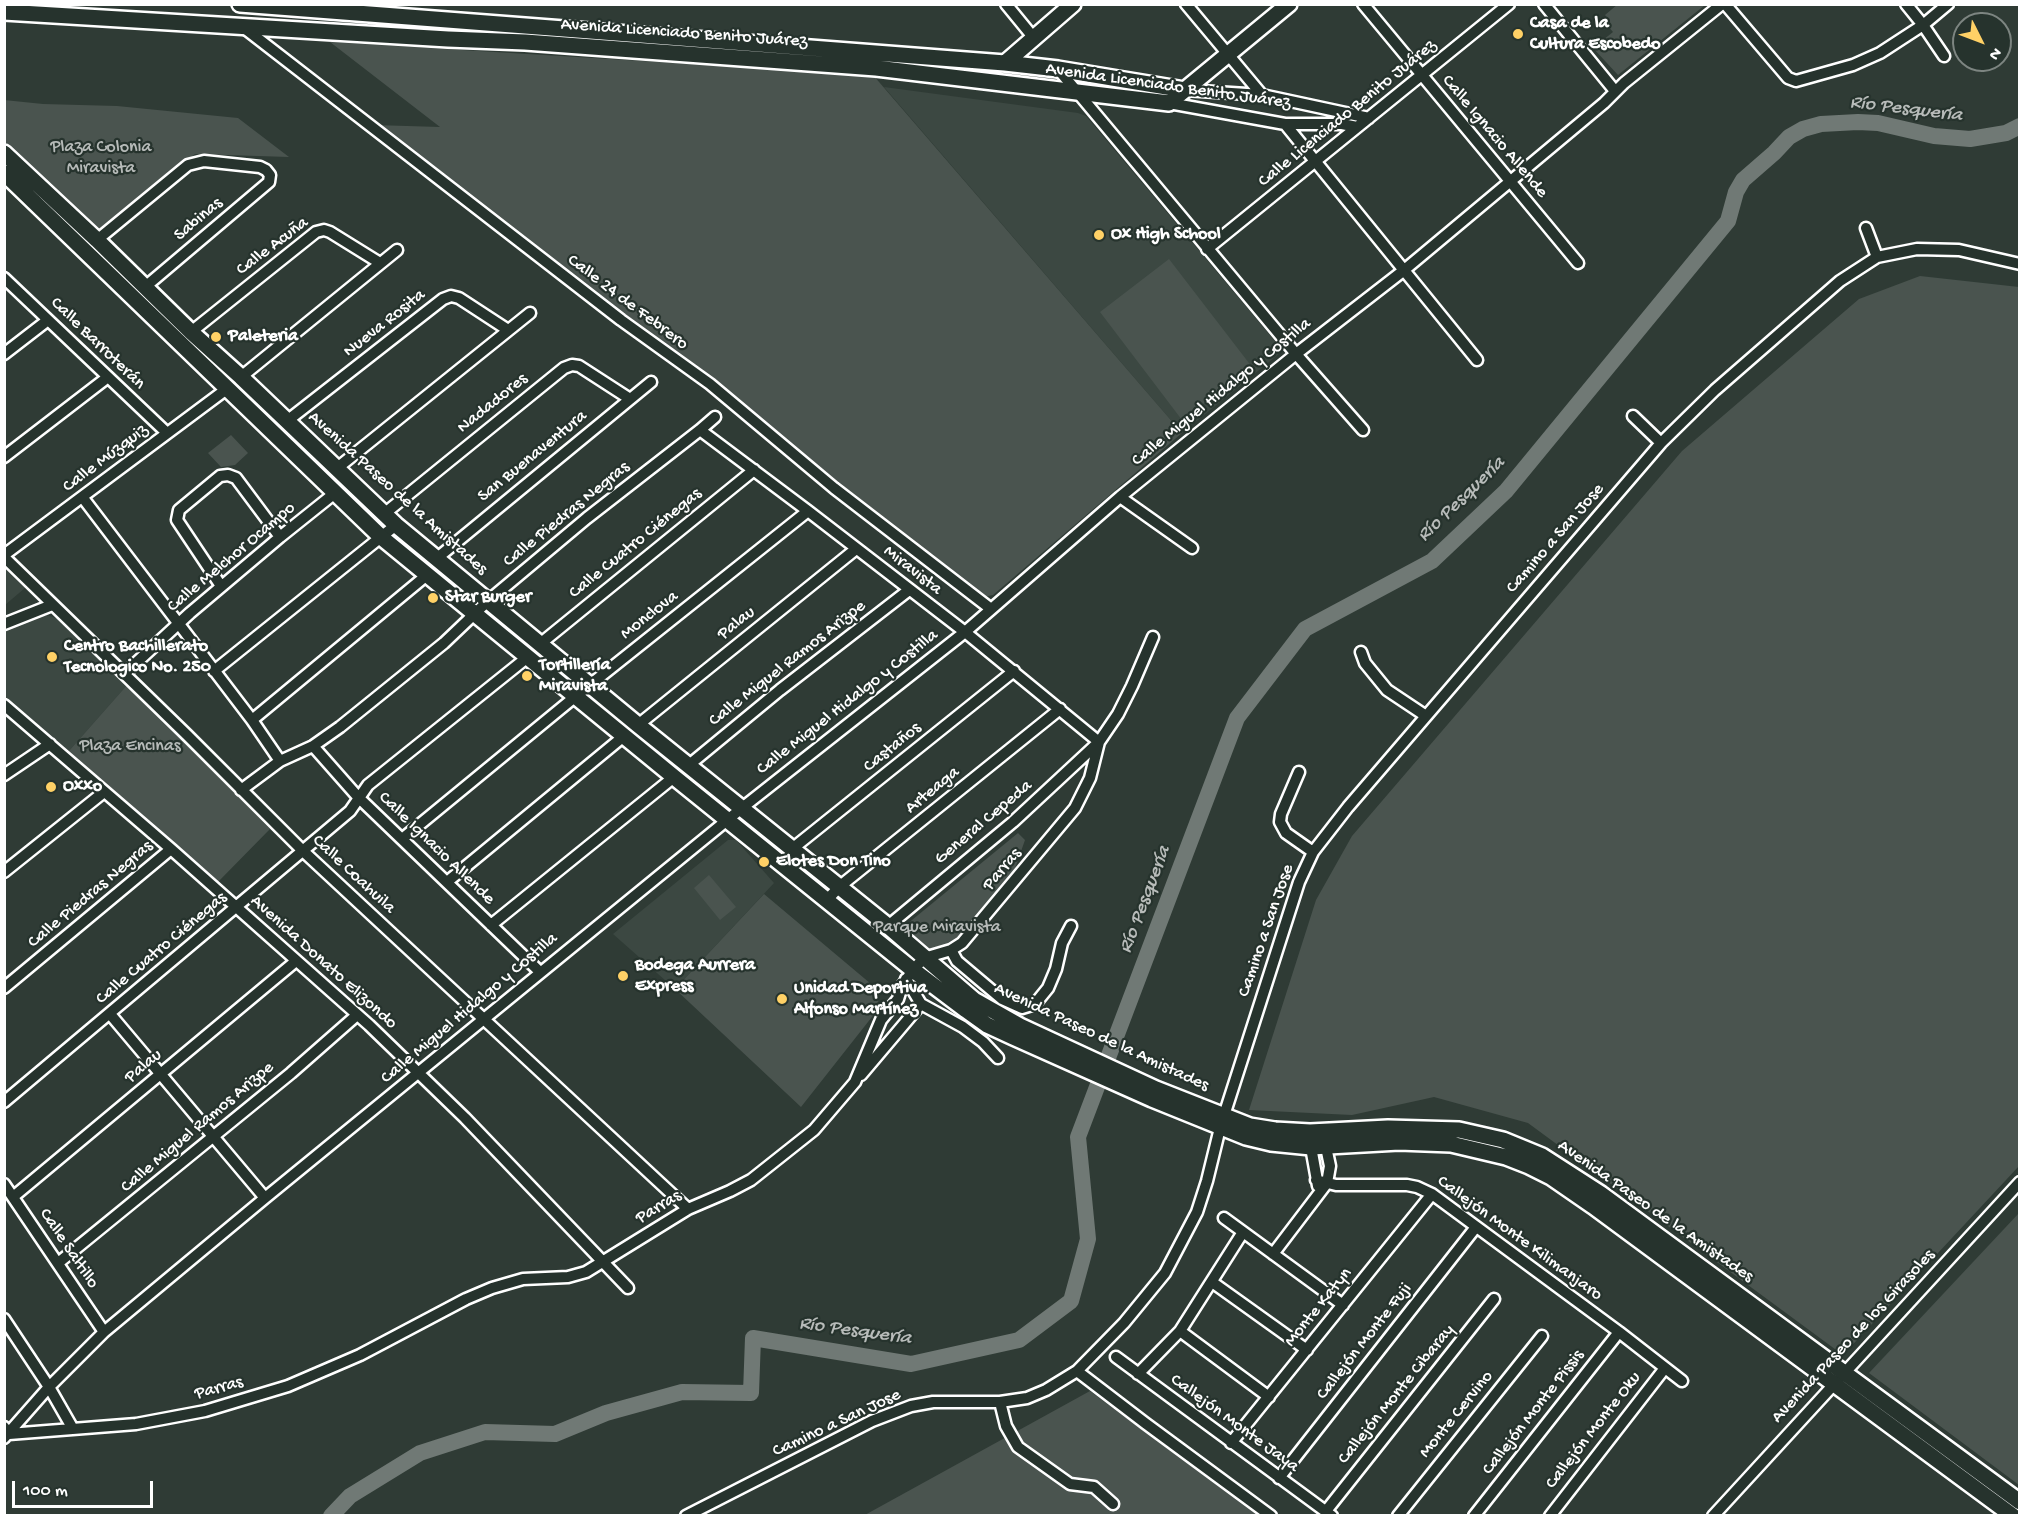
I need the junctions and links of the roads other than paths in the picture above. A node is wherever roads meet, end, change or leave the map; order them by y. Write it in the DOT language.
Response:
graph roads {
  1 [pos="240,4"];
  2 [pos="1006,4"];
  3 [pos="1073,4"];
  4 [pos="1186,4"];
  5 [pos="1290,4"];
  6 [pos="1363,4"];
  7 [pos="1509,4"];
  8 [pos="1544,4"];
  9 [pos="1724,4"];
  10 [pos="1906,4"];
  11 [pos="1948,4"];
  12 [pos="271,6"];
  13 [pos="50,9"];
  14 [pos="4,12"];
  15 [pos="458,12"];
  16 [pos="240,25"];
  17 [pos="525,25"];
  18 [pos="1923,25"];
  19 [pos="1034,37"];
  20 [pos="525,42"];
  21 [pos="1228,55"];
  22 [pos="1944,57"];
  23 [pos="1005,63"];
  24 [pos="1058,69"];
  25 [pos="1422,76"];
  26 [pos="1185,90"];
  27 [pos="1615,91"];
  28 [pos="1077,93"];
  29 [pos="1262,95"];
  30 [pos="1169,103"];
  31 [pos="1369,118"];
  32 [pos="1285,124"];
  33 [pos="1357,128"];
  34 [pos="4,153"];
  35 [pos="1315,162"];
  36 [pos="4,173"];
  37 [pos="1510,182"];
  38 [pos="1866,228"];
  39 [pos="97,240"];
  40 [pos="1207,249"];
  41 [pos="397,250"];
  42 [pos="1877,257"];
  43 [pos="380,263"];
  44 [pos="1578,263"];
  45 [pos="2019,264"];
  46 [pos="1403,271"];
  47 [pos="4,278"];
  48 [pos="125,279"];
  49 [pos="145,287"];
  50 [pos="530,313"];
  51 [pos="48,320"];
  52 [pos="508,330"];
  53 [pos="191,332"];
  54 [pos="4,354"];
  55 [pos="1296,354"];
  56 [pos="1477,360"];
  57 [pos="214,363"];
  58 [pos="108,377"];
  59 [pos="241,377"];
  60 [pos="651,382"];
  61 [pos="228,388"];
  62 [pos="630,399"];
  63 [pos="1633,416"];
  64 [pos="715,417"];
  65 [pos="287,421"];
  66 [pos="700,430"];
  67 [pos="1363,430"];
  68 [pos="167,433"];
  69 [pos="308,442"];
  70 [pos="1661,443"];
  71 [pos="294,453"];
  72 [pos="4,458"];
  73 [pos="336,469"];
  74 [pos="754,470"];
  75 [pos="335,493"];
  76 [pos="1120,497"];
  77 [pos="83,498"];
  78 [pos="808,511"];
  79 [pos="384,514"];
  80 [pos="396,525"];
  81 [pos="280,537"];
  82 [pos="381,537"];
  83 [pos="1192,548"];
  84 [pos="856,549"];
  85 [pos="4,556"];
  86 [pos="436,559"];
  87 [pos="428,575"];
  88 [pos="221,586"];
  89 [pos="909,590"];
  90 [pos="488,601"];
  91 [pos="52,604"];
  92 [pos="991,609"];
  93 [pos="475,614"];
  94 [pos="4,624"];
  95 [pos="179,624"];
  96 [pos="964,632"];
  97 [pos="1152,637"];
  98 [pos="540,644"];
  99 [pos="1361,652"];
  100 [pos="529,656"];
  101 [pos="214,671"];
  102 [pos="1014,671"];
  103 [pos="124,674"];
  104 [pos="590,685"];
  105 [pos="576,696"];
  106 [pos="4,705"];
  107 [pos="1060,709"];
  108 [pos="1426,716"];
  109 [pos="252,720"];
  110 [pos="638,725"];
  111 [pos="624,736"];
  112 [pos="1099,742"];
  113 [pos="50,744"];
  114 [pos="313,746"];
  115 [pos="280,761"];
  116 [pos="688,765"];
  117 [pos="1299,772"];
  118 [pos="4,775"];
  119 [pos="674,777"];
  120 [pos="241,790"];
  121 [pos="104,792"];
  122 [pos="358,797"];
  123 [pos="742,808"];
  124 [pos="728,820"];
  125 [pos="402,839"];
  126 [pos="171,849"];
  127 [pos="792,849"];
  128 [pos="303,851"];
  129 [pos="1313,852"];
  130 [pos="4,872"];
  131 [pos="447,882"];
  132 [pos="839,886"];
  133 [pos="828,899"];
  134 [pos="237,907"];
  135 [pos="490,925"];
  136 [pos="888,926"];
  137 [pos="1071,926"];
  138 [pos="951,950"];
  139 [pos="924,958"];
  140 [pos="296,961"];
  141 [pos="540,972"];
  142 [pos="910,974"];
  143 [pos="946,986"];
  144 [pos="4,988"];
  145 [pos="921,1004"];
  146 [pos="110,1014"];
  147 [pos="357,1015"];
  148 [pos="484,1019"];
  149 [pos="998,1058"];
  150 [pos="419,1073"];
  151 [pos="162,1074"];
  152 [pos="855,1082"];
  153 [pos="4,1102"];
  154 [pos="1222,1122"];
  155 [pos="213,1136"];
  156 [pos="1319,1147"];
  157 [pos="1322,1182"];
  158 [pos="2019,1182"];
  159 [pos="4,1184"];
  160 [pos="1432,1194"];
  161 [pos="13,1197"];
  162 [pos="265,1198"];
  163 [pos="688,1209"];
  164 [pos="1224,1218"];
  165 [pos="1476,1227"];
  166 [pos="1243,1232"];
  167 [pos="1273,1254"];
  168 [pos="604,1262"];
  169 [pos="58,1263"];
  170 [pos="1212,1282"];
  171 [pos="628,1288"];
  172 [pos="1494,1299"];
  173 [pos="1343,1305"];
  174 [pos="4,1319"];
  175 [pos="1180,1331"];
  176 [pos="104,1332"];
  177 [pos="1619,1332"];
  178 [pos="1542,1336"];
  179 [pos="1306,1350"];
  180 [pos="1116,1357"];
  181 [pos="1665,1368"];
  182 [pos="1077,1371"];
  183 [pos="1138,1374"];
  184 [pos="1838,1378"];
  185 [pos="1682,1381"];
  186 [pos="49,1387"];
  187 [pos="1269,1397"];
  188 [pos="1000,1402"];
  189 [pos="73,1429"];
  190 [pos="6,1433"];
  191 [pos="1231,1443"];
  192 [pos="1279,1478"];
  193 [pos="2019,1502"];
  194 [pos="1113,1504"];
  195 [pos="1329,1513"];
  196 [pos="686,1515"];
  197 [pos="1271,1515"];
  198 [pos="1398,1515"];
  199 [pos="1474,1515"];
  200 [pos="1550,1515"];
  201 [pos="1713,1515"];
  202 [pos="2013,1515"];
  1 -- 12 [label="street, Avenida Licenciado Benito Juárez"];
  2 -- 19 [label="street"];
  3 -- 19 [label="street"];
  4 -- 21 [label="street"];
  5 -- 21 [label="street"];
  6 -- 25 [label="street, Calle Ignacio Allende"];
  7 -- 25 [label="street, Calle Licenciado Benito Juárez"];
  8 -- 27 [label="street"];
  9 -- 18 [label="street"];
  9 -- 27 [label="street, Calle Miguel Hidalgo y Costilla"];
  10 -- 18 [label="street"];
  11 -- 18 [label="street"];
  12 -- 15 [label="street, Avenida Licenciado Benito Juárez"];
  13 -- 14 [label="street, Avenida Licenciado Benito Juárez"];
  13 -- 16 [label="street, Avenida Licenciado Benito Juárez"];
  15 -- 17 [label="street, Avenida Licenciado Benito Juárez"];
  16 -- 20 [label="street, Avenida Licenciado Benito Juárez"];
  16 -- 92 [label="street, Calle 24 de Febrero"];
  17 -- 20 [label="street"];
  17 -- 23 [label="street, Avenida Licenciado Benito Juárez"];
  18 -- 22 [label="street"];
  19 -- 23 [label="street"];
  20 -- 28 [label="street, Avenida Licenciado Benito Juárez"];
  21 -- 26 [label="street"];
  21 -- 29 [label="street"];
  23 -- 24 [label="street, Avenida Licenciado Benito Juárez"];
  24 -- 26 [label="street, Avenida Licenciado Benito Juárez"];
  24 -- 28 [label="street"];
  25 -- 31 [label="street, Calle Licenciado Benito Juárez"];
  25 -- 37 [label="street, Calle Ignacio Allende"];
  26 -- 29 [label="street, Avenida Licenciado Benito Juárez"];
  26 -- 30 [label="street"];
  27 -- 37 [label="street, Calle Miguel Hidalgo y Costilla"];
  28 -- 30 [label="street, Avenida Licenciado Benito Juárez"];
  28 -- 40 [label="street"];
  29 -- 31 [label="street, Avenida Licenciado Benito Juárez"];
  30 -- 32 [label="street, Avenida Licenciado Benito Juárez"];
  31 -- 33 [label="street, Calle Licenciado Benito Juárez"];
  32 -- 33 [label="street, Avenida Licenciado Benito Juárez"];
  32 -- 35 [label="street"];
  33 -- 35 [label="street, Calle Licenciado Benito Juárez"];
  34 -- 39 [label="street, Avenida Paseo de la Amistades"];
  35 -- 40 [label="street, Calle Licenciado Benito Juárez"];
  35 -- 46 [label="street"];
  36 -- 48 [label="street, Avenida Paseo de la Amistades"];
  37 -- 44 [label="street, Calle Ignacio Allende"];
  37 -- 46 [label="street, Calle Miguel Hidalgo y Costilla"];
  38 -- 42 [label="street"];
  39 -- 48 [label="street, Avenida Paseo de la Amistades"];
  39 -- 49 [label="street, Sabinas"];
  40 -- 55 [label="street"];
  41 -- 43 [label="street"];
  42 -- 45 [label="street, Camino a San Jose"];
  42 -- 70 [label="street, Camino a San Jose"];
  43 -- 53 [label="street, Calle Acuña"];
  43 -- 59 [label="street"];
  46 -- 55 [label="street, Calle Miguel Hidalgo y Costilla"];
  46 -- 56 [label="street"];
  47 -- 51 [label="street, Calle Barroterán"];
  48 -- 49 [label="street, Avenida Paseo de la Amistades"];
  48 -- 57 [label="street, Avenida Paseo de la Amistades"];
  49 -- 53 [label="street, Avenida Paseo de la Amistades"];
  50 -- 52 [label="street"];
  51 -- 54 [label="street"];
  51 -- 58 [label="street, Calle Barroterán"];
  52 -- 65 [label="street, Nueva Rosita"];
  52 -- 73 [label="street"];
  53 -- 57 [label="street, Avenida Paseo de la Amistades"];
  55 -- 67 [label="street"];
  55 -- 76 [label="street, Calle Miguel Hidalgo y Costilla"];
  57 -- 59 [label="street, Avenida Paseo de la Amistades"];
  57 -- 61 [label="street, Avenida Paseo de la Amistades"];
  58 -- 68 [label="street, Calle Barroterán"];
  58 -- 72 [label="street"];
  59 -- 65 [label="street, Avenida Paseo de la Amistades"];
  60 -- 62 [label="street, San Buenaventura"];
  61 -- 68 [label="street, Calle Múzquiz"];
  61 -- 71 [label="street, Avenida Paseo de la Amistades"];
  62 -- 79 [label="street, Nadadores"];
  62 -- 86 [label="street, San Buenaventura"];
  63 -- 70 [label="street"];
  64 -- 66 [label="street, Calle Piedras Negras"];
  65 -- 69 [label="street, Avenida Paseo de la Amistades"];
  66 -- 74 [label="street, Miravista"];
  66 -- 90 [label="street, Calle Piedras Negras"];
  68 -- 77 [label="street, Calle Múzquiz"];
  69 -- 71 [label="street"];
  69 -- 73 [label="street, Avenida Paseo de la Amistades"];
  70 -- 108 [label="street, Camino a San Jose"];
  71 -- 75 [label="street, Avenida Paseo de la Amistades"];
  73 -- 79 [label="street, Avenida Paseo de la Amistades"];
  74 -- 78 [label="street, Miravista"];
  74 -- 98 [label="street, Calle Cuatro Ciénegas"];
  75 -- 81 [label="street, Calle Melchor Ocampo"];
  75 -- 82 [label="street, Avenida Paseo de la Amistades"];
  76 -- 83 [label="street"];
  76 -- 92 [label="street, Calle Miguel Hidalgo y Costilla"];
  77 -- 85 [label="street, Calle Múzquiz"];
  77 -- 95 [label="street"];
  78 -- 84 [label="street, Miravista"];
  78 -- 104 [label="street, Monclova"];
  79 -- 80 [label="street, Avenida Paseo de la Amistades"];
  80 -- 82 [label="street"];
  80 -- 86 [label="street, Avenida Paseo de la Amistades"];
  81 -- 88 [label="street, Calle Melchor Ocampo"];
  81 -- 88 [label="street"];
  82 -- 87 [label="street, Avenida Paseo de la Amistades"];
  82 -- 101 [label="street"];
  84 -- 89 [label="street, Miravista"];
  84 -- 110 [label="street, Palau"];
  85 -- 91 [label="street, Calle Coahuila"];
  86 -- 90 [label="street, Avenida Paseo de la Amistades"];
  87 -- 93 [label="street, Avenida Paseo de la Amistades"];
  87 -- 109 [label="street"];
  88 -- 95 [label="street, Calle Melchor Ocampo"];
  89 -- 96 [label="street, Miravista"];
  89 -- 116 [label="street, Calle Miguel Ramos Arizpe"];
  90 -- 93 [label="street, Calle Piedras Negras"];
  90 -- 98 [label="street, Avenida Paseo de la Amistades"];
  91 -- 94 [label="street"];
  91 -- 103 [label="street, Calle Coahuila"];
  92 -- 96 [label="street, Calle Miguel Hidalgo y Costilla"];
  93 -- 100 [label="street, Avenida Paseo de la Amistades"];
  93 -- 114 [label="street, Calle Piedras Negras"];
  95 -- 101 [label="street"];
  95 -- 103 [label="street, Calle Melchor Ocampo"];
  96 -- 102 [label="street, Miravista"];
  96 -- 123 [label="street, Calle Miguel Hidalgo y Costilla"];
  97 -- 112 [label="street, Parras"];
  98 -- 104 [label="street, Avenida Paseo de la Amistades"];
  99 -- 108 [label="street"];
  100 -- 105 [label="street, Avenida Paseo de la Amistades"];
  100 -- 122 [label="street, Calle Cuatro Ciénegas"];
  101 -- 109 [label="street"];
  102 -- 107 [label="street, Miravista"];
  102 -- 127 [label="street, Castaños"];
  103 -- 120 [label="street, Calle Coahuila"];
  104 -- 105 [label="street, Monclova"];
  104 -- 110 [label="street, Avenida Paseo de la Amistades"];
  105 -- 111 [label="street, Avenida Paseo de la Amistades"];
  105 -- 125 [label="street, Monclova"];
  106 -- 113 [label="street, Avenida Donato Elizondo"];
  107 -- 112 [label="street, Miravista"];
  107 -- 132 [label="street, Arteaga"];
  108 -- 129 [label="street, Camino a San Jose"];
  109 -- 115 [label="street"];
  110 -- 116 [label="street, Avenida Paseo de la Amistades"];
  111 -- 119 [label="street, Avenida Paseo de la Amistades"];
  111 -- 131 [label="street"];
  112 -- 136 [label="street, General Cepeda"];
  112 -- 138 [label="street, Parras"];
  113 -- 118 [label="street"];
  113 -- 121 [label="street, Avenida Donato Elizondo"];
  114 -- 115 [label="street, Calle Piedras Negras"];
  114 -- 122 [label="street, Calle Ignacio Allende"];
  115 -- 120 [label="street, Calle Piedras Negras"];
  116 -- 123 [label="street, Avenida Paseo de la Amistades"];
  117 -- 129 [label="street"];
  119 -- 124 [label="street, Avenida Paseo de la Amistades"];
  119 -- 135 [label="street"];
  120 -- 128 [label="street, Calle Coahuila"];
  121 -- 126 [label="street, Avenida Donato Elizondo"];
  121 -- 130 [label="street"];
  122 -- 125 [label="street, Calle Ignacio Allende"];
  122 -- 128 [label="street, Calle Cuatro Ciénegas"];
  123 -- 124 [label="street, Calle Miguel Hidalgo y Costilla"];
  123 -- 127 [label="street, Avenida Paseo de la Amistades"];
  124 -- 133 [label="street, Avenida Paseo de la Amistades"];
  124 -- 141 [label="street, Calle Miguel Hidalgo y Costilla"];
  125 -- 131 [label="street, Calle Ignacio Allende"];
  126 -- 134 [label="street, Avenida Donato Elizondo"];
  126 -- 144 [label="street, Calle Piedras Negras"];
  127 -- 132 [label="street, Avenida Paseo de la Amistades"];
  128 -- 134 [label="street, Calle Cuatro Ciénegas"];
  128 -- 148 [label="street, Calle Coahuila"];
  129 -- 154 [label="street, Camino a San Jose"];
  131 -- 135 [label="street, Calle Ignacio Allende"];
  132 -- 133 [label="street, Arteaga"];
  132 -- 136 [label="street, Avenida Paseo de la Amistades"];
  133 -- 142 [label="street, Avenida Paseo de la Amistades"];
  134 -- 140 [label="street, Avenida Donato Elizondo"];
  134 -- 146 [label="street, Calle Cuatro Ciénegas"];
  135 -- 141 [label="street, Calle Ignacio Allende"];
  136 -- 139 [label="street, Avenida Paseo de la Amistades"];
  137 -- 138 [label="street"];
  138 -- 139 [label="street, Parras"];
  139 -- 142 [label="street, Parras"];
  139 -- 143 [label="street, Avenida Paseo de la Amistades"];
  140 -- 147 [label="street, Avenida Donato Elizondo"];
  140 -- 151 [label="street, Palau"];
  141 -- 148 [label="street, Calle Miguel Hidalgo y Costilla"];
  142 -- 143 [label="street, Avenida Paseo de la Amistades"];
  142 -- 145 [label="street"];
  142 -- 152 [label="street, Parras"];
  143 -- 154 [label="street, Avenida Paseo de la Amistades"];
  145 -- 149 [label="street"];
  145 -- 152 [label="street"];
  146 -- 151 [label="street"];
  146 -- 153 [label="street, Calle Cuatro Ciénegas"];
  147 -- 150 [label="street, Avenida Donato Elizondo"];
  147 -- 155 [label="street, Calle Miguel Ramos Arizpe"];
  148 -- 150 [label="street, Calle Miguel Hidalgo y Costilla"];
  148 -- 163 [label="street, Calle Coahuila"];
  150 -- 162 [label="street, Calle Miguel Hidalgo y Costilla"];
  150 -- 168 [label="street, Avenida Donato Elizondo"];
  151 -- 155 [label="street"];
  151 -- 161 [label="street, Palau"];
  152 -- 163 [label="street, Parras"];
  154 -- 156 [label="street, Avenida Paseo de la Amistades"];
  154 -- 182 [label="street, Camino a San Jose"];
  154 -- 184 [label="street, Avenida Paseo de la Amistades"];
  155 -- 162 [label="street"];
  155 -- 169 [label="street, Calle Miguel Ramos Arizpe"];
  156 -- 157 [label="street"];
  156 -- 157 [label="street"];
  156 -- 184 [label="street, Avenida Paseo de la Amistades"];
  157 -- 160 [label="street, Callejón Monte Kilimanjaro"];
  157 -- 167 [label="street"];
  158 -- 184 [label="street, Avenida Paseo de los Girasoles"];
  159 -- 161 [label="street, Calle Saltillo"];
  160 -- 165 [label="street, Callejón Monte Kilimanjaro"];
  160 -- 173 [label="street, Monte Katyn"];
  161 -- 169 [label="street, Calle Saltillo"];
  162 -- 176 [label="street, Calle Miguel Hidalgo y Costilla"];
  163 -- 168 [label="street, Parras"];
  164 -- 166 [label="street"];
  165 -- 177 [label="street, Callejón Monte Kilimanjaro"];
  165 -- 192 [label="street, Callejón Monte Fuji"];
  166 -- 167 [label="street"];
  166 -- 170 [label="street"];
  167 -- 173 [label="street"];
  168 -- 171 [label="street, Avenida Donato Elizondo"];
  168 -- 189 [label="street, Parras"];
  169 -- 176 [label="street, Calle Saltillo"];
  170 -- 175 [label="street"];
  170 -- 179 [label="street"];
  172 -- 195 [label="street, Callejón Monte Cibaray"];
  173 -- 179 [label="street, Monte Katyn"];
  174 -- 186 [label="street"];
  175 -- 183 [label="street"];
  175 -- 187 [label="street"];
  176 -- 186 [label="street, Calle Miguel Hidalgo y Costilla"];
  177 -- 181 [label="street, Callejón Monte Kilimanjaro"];
  177 -- 199 [label="street, Callejón Monte Pissis"];
  178 -- 198 [label="street, Monte Cervino"];
  179 -- 187 [label="street, Monte Katyn"];
  180 -- 183 [label="street, Callejón Monte Jaya"];
  181 -- 185 [label="street, Callejón Monte Kilimanjaro"];
  181 -- 200 [label="street, Callejón Monte Oku"];
  182 -- 188 [label="street, Camino a San Jose"];
  182 -- 197 [label="street"];
  183 -- 191 [label="street, Callejón Monte Jaya"];
  184 -- 193 [label="street, Avenida Paseo de la Amistades"];
  184 -- 201 [label="street, Avenida Paseo de los Girasoles"];
  184 -- 202 [label="street, Avenida Paseo de la Amistades"];
  186 -- 189 [label="street"];
  186 -- 190 [label="street, Calle Miguel Hidalgo y Costilla"];
  187 -- 191 [label="street, Monte Katyn"];
  188 -- 194 [label="street"];
  188 -- 196 [label="street, Camino a San Jose"];
  189 -- 190 [label="street, Parras"];
  191 -- 192 [label="street, Callejón Monte Jaya"];
  192 -- 195 [label="street, Callejón Monte Jaya"];
}
